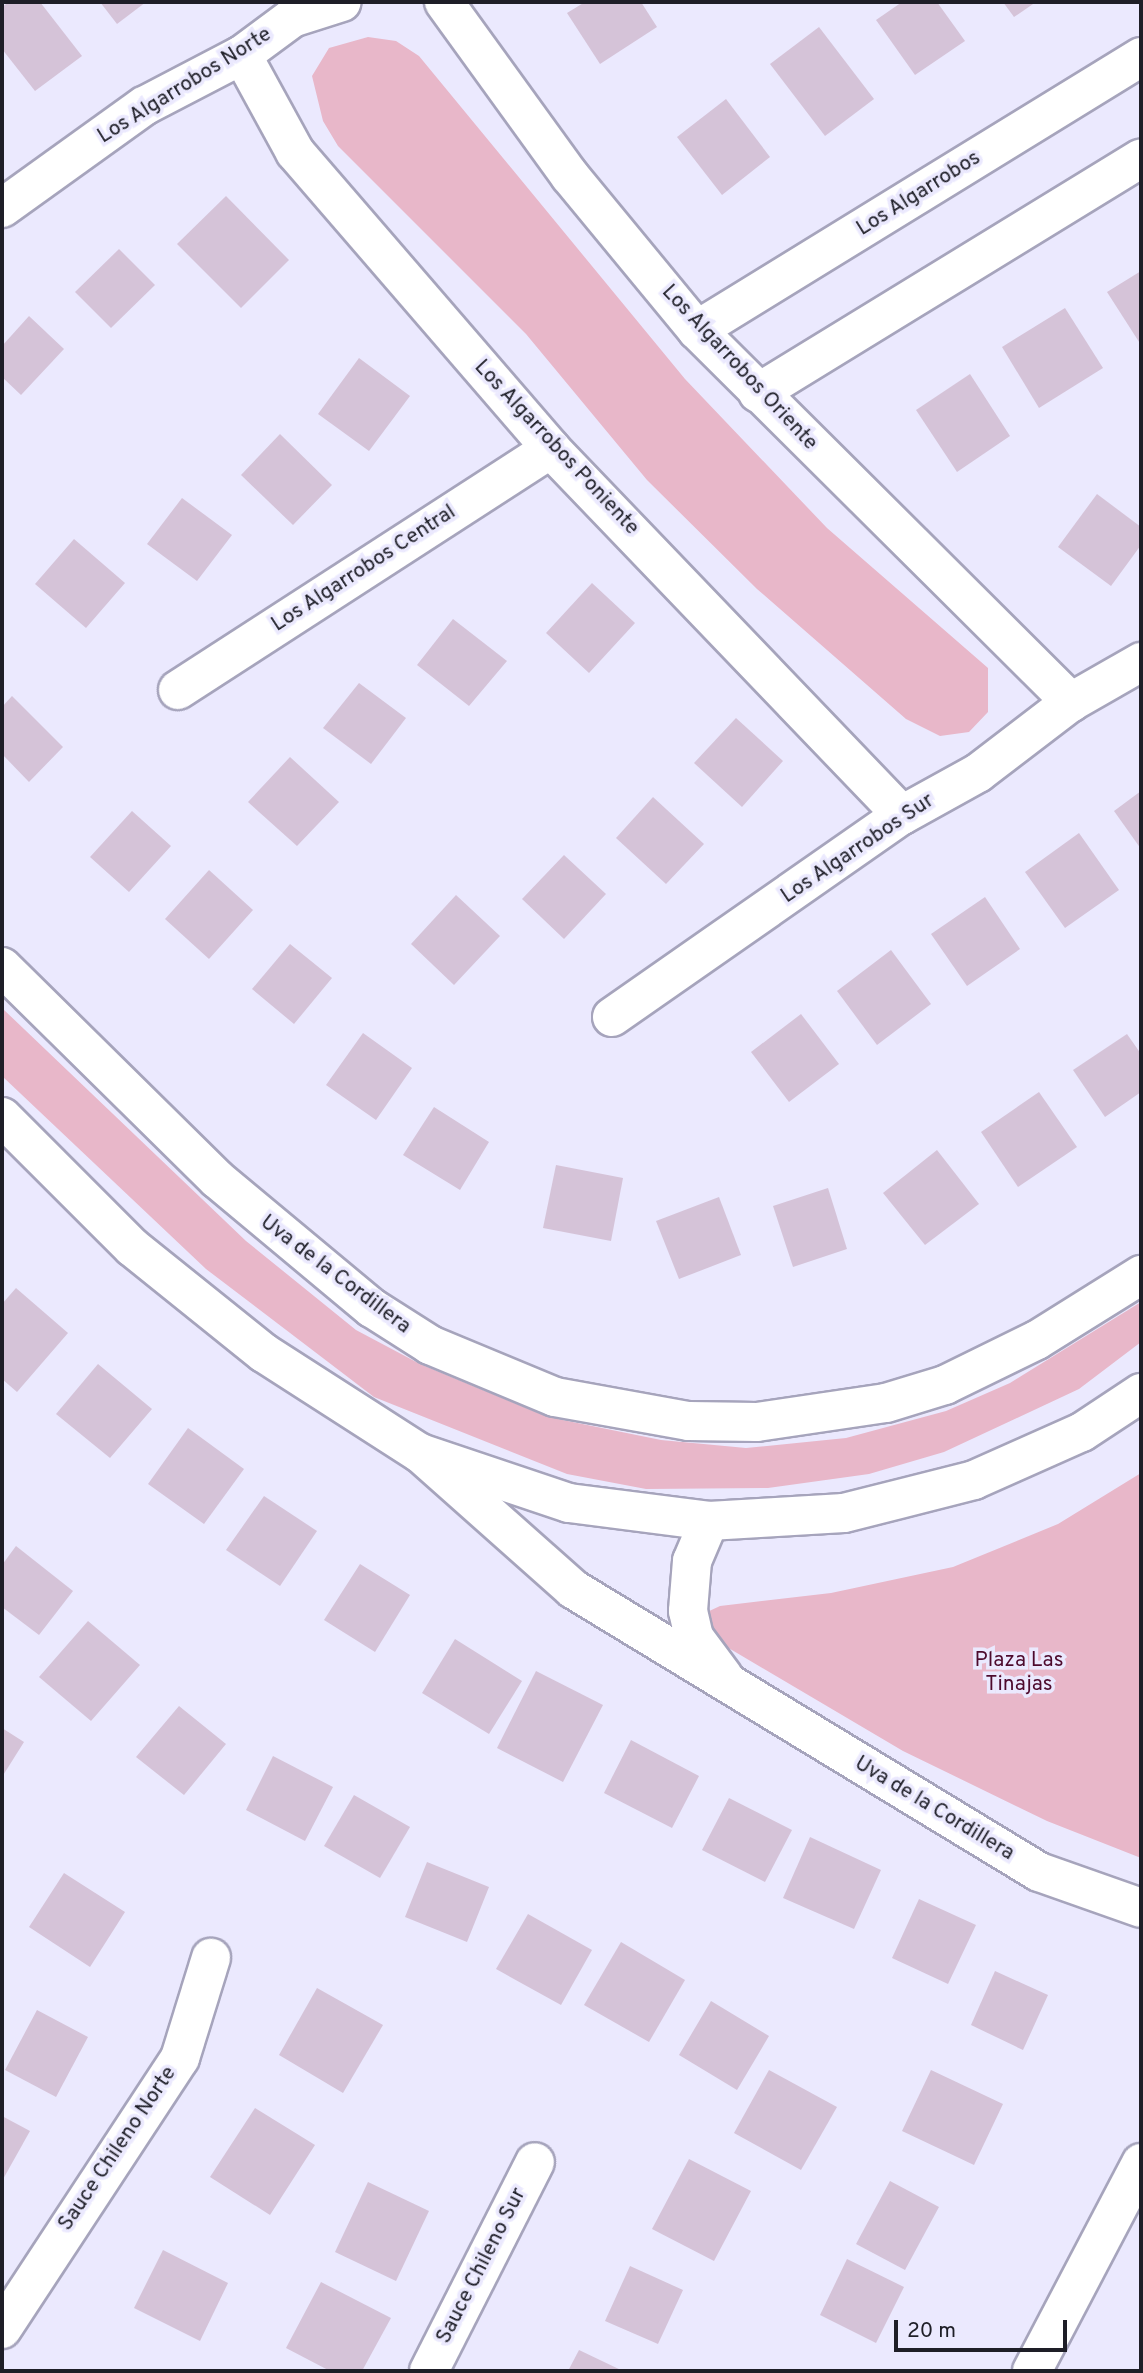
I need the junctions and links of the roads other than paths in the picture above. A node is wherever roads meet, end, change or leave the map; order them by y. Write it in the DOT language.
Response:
graph roads {
  1 [pos="342,2"];
  2 [pos="444,2"];
  3 [pos="242,55"];
  4 [pos="1141,57"];
  5 [pos="1141,158"];
  6 [pos="2,208"];
  7 [pos="697,330"];
  8 [pos="758,393"];
  9 [pos="551,449"];
  10 [pos="1141,662"];
  11 [pos="178,690"];
  12 [pos="1071,702"];
  13 [pos="902,815"];
  14 [pos="2,967"];
  15 [pos="612,1017"];
  16 [pos="2,1117"];
  17 [pos="1141,1275"];
  18 [pos="1141,1393"];
  19 [pos="420,1453"];
  20 [pos="709,1521"];
  21 [pos="736,1691"];
  22 [pos="1141,1908"];
  23 [pos="211,1958"];
  24 [pos="535,2162"];
  25 [pos="1141,2163"];
  26 [pos="2,2329"];
  27 [pos="429,2371"];
  28 [pos="1032,2371"];
  1 -- 3 [label="street, Los Algarrobos Norte"];
  2 -- 7 [label="street, Los Algarrobos Oriente"];
  3 -- 6 [label="street, Los Algarrobos Norte"];
  3 -- 9 [label="street, Los Algarrobos Poniente"];
  4 -- 7 [label="street, Los Algarrobos"];
  5 -- 8 [label="street"];
  7 -- 8 [label="street, Los Algarrobos Oriente"];
  8 -- 12 [label="street, Los Algarrobos Oriente"];
  9 -- 11 [label="street, Los Algarrobos Central"];
  9 -- 13 [label="street, Los Algarrobos Poniente"];
  10 -- 12 [label="street, Los Algarrobos Sur"];
  12 -- 13 [label="street, Los Algarrobos Sur"];
  13 -- 15 [label="street, Los Algarrobos Sur"];
  14 -- 17 [label="street, Uva de la Cordillera"];
  16 -- 19 [label="street, Uva de la Cordillera"];
  18 -- 20 [label="street, Uva de la Cordillera"];
  19 -- 20 [label="street, Uva de la Cordillera"];
  19 -- 21 [label="street, Uva de la Cordillera"];
  20 -- 21 [label="street, Uva de la Cordillera"];
  21 -- 22 [label="street, Uva de la Cordillera"];
  23 -- 26 [label="street, Sauce Chileno Norte"];
  24 -- 27 [label="street, Sauce Chileno Sur"];
  25 -- 28 [label="street"];
}
